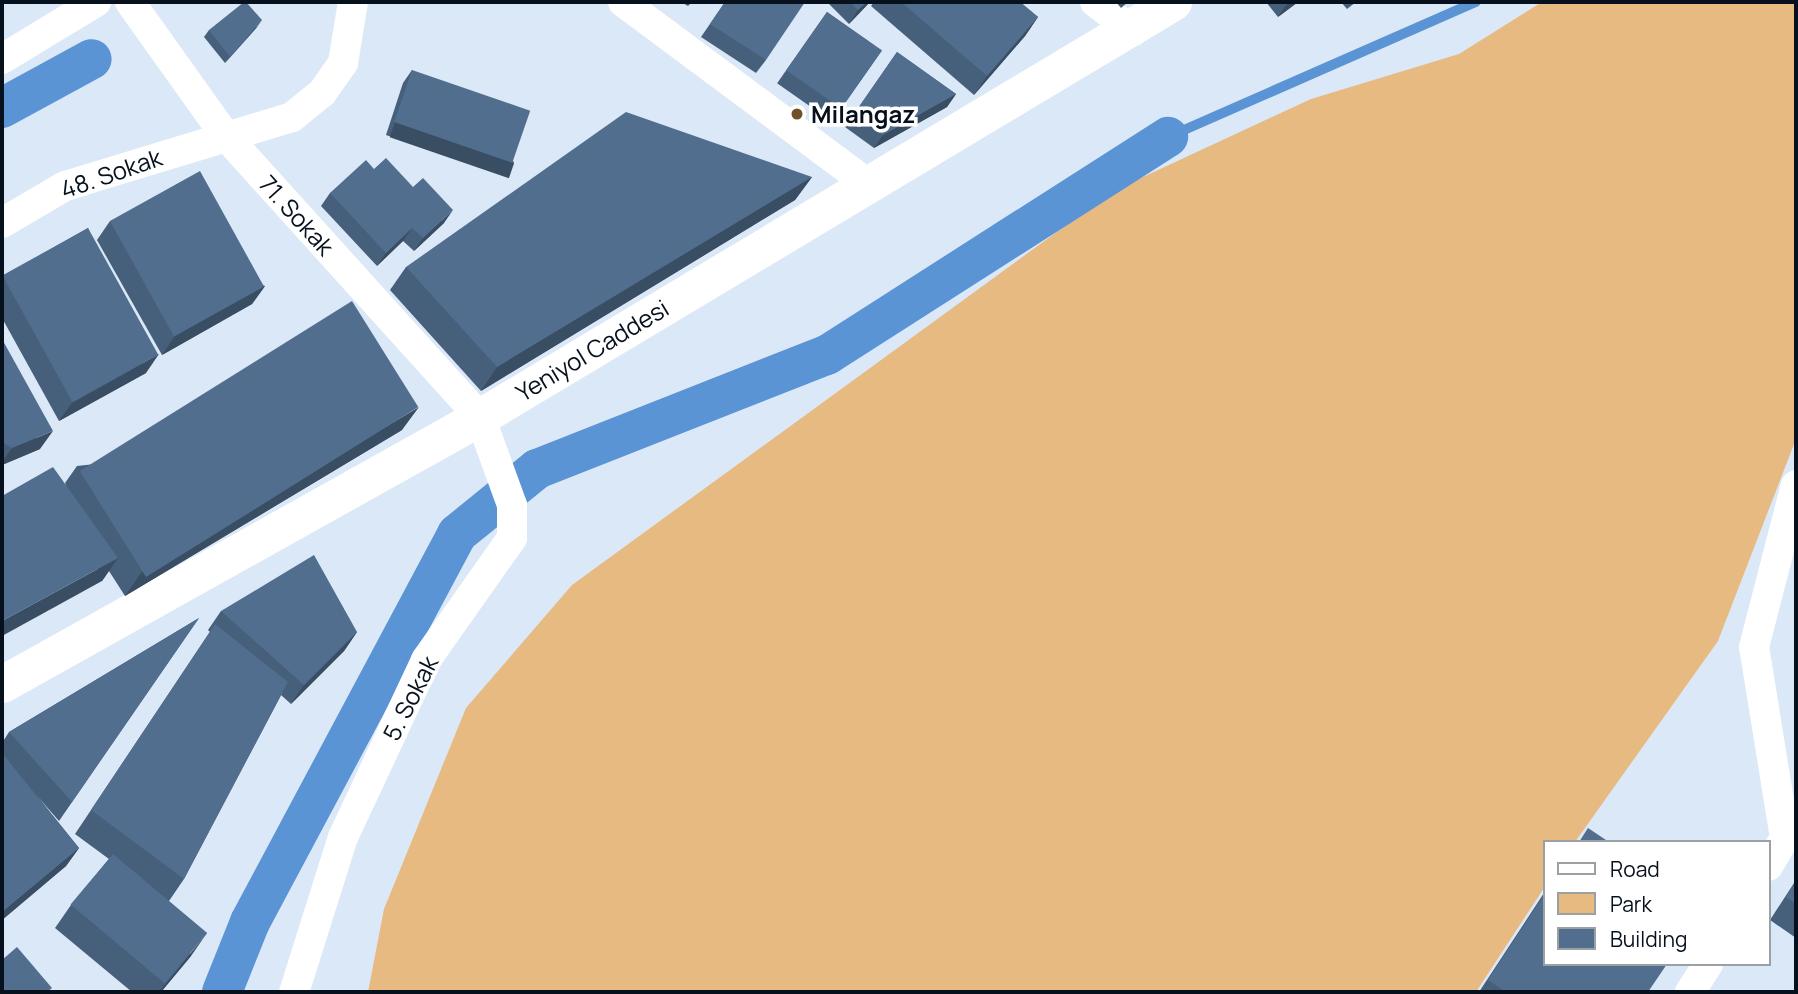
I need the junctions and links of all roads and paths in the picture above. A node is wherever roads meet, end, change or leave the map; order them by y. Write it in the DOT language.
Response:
graph roads {
  1 [pos="96,2"];
  2 [pos="130,2"];
  3 [pos="353,2"];
  4 [pos="623,2"];
  5 [pos="1095,2"];
  6 [pos="1173,2"];
  7 [pos="1133,31"];
  8 [pos="2,59"];
  9 [pos="225,135"];
  10 [pos="868,184"];
  11 [pos="2,223"];
  12 [pos="480,417"];
  13 [pos="1796,485"];
  14 [pos="1783,584"];
  15 [pos="2,684"];
  16 [pos="1791,829"];
  17 [pos="1770,863"];
  18 [pos="1707,966"];
  19 [pos="294,992"];
  20 [pos="1690,992"];
  1 -- 8 [label="street"];
  2 -- 9 [label="street, 71. Sokak"];
  3 -- 9 [label="street, 48. Sokak"];
  4 -- 10 [label="street"];
  5 -- 7 [label="street"];
  6 -- 7 [label="street, Yeniyol Caddesi"];
  7 -- 10 [label="street, Yeniyol Caddesi"];
  9 -- 11 [label="street, 48. Sokak"];
  9 -- 12 [label="street, 71. Sokak"];
  10 -- 12 [label="street, Yeniyol Caddesi"];
  12 -- 15 [label="street, Yeniyol Caddesi"];
  12 -- 19 [label="street, 5. Sokak"];
  13 -- 14 [label="street"];
  14 -- 16 [label="street"];
  16 -- 17 [label="street"];
  18 -- 20 [label="street"];
}
